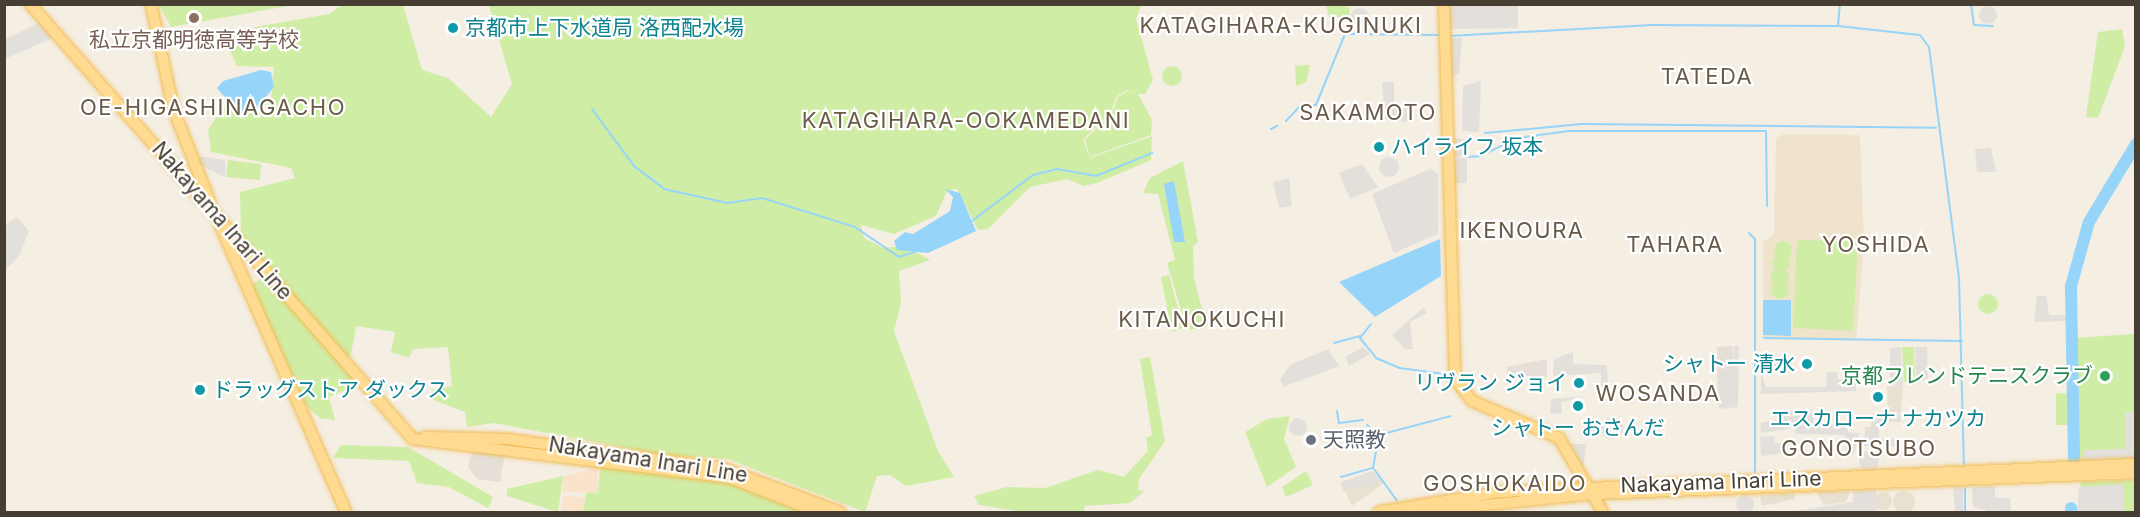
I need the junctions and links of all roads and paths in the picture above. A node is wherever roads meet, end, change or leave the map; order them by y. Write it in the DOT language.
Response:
graph roads {
  1 [pos="30,4"];
  2 [pos="151,4"];
  3 [pos="1444,4"];
  4 [pos="214,212"];
  5 [pos="413,439"];
  6 [pos="2136,465"];
  7 [pos="2136,473"];
  8 [pos="1591,490"];
  9 [pos="346,513"];
  10 [pos="818,513"];
  11 [pos="840,513"];
  12 [pos="1380,513"];
  13 [pos="1416,513"];
  14 [pos="1603,513"];
  1 -- 4 [label="main road, Nakayama Inari Line"];
  2 -- 4 [label="main road"];
  3 -- 8 [label="main road"];
  4 -- 5 [label="main road, Nakayama Inari Line"];
  4 -- 9 [label="main road"];
  5 -- 10 [label="main road, Nakayama Inari Line"];
  5 -- 11 [label="main road, Nakayama Inari Line"];
  6 -- 8 [label="main road, Nakayama Inari Line"];
  7 -- 8 [label="main road, Nakayama Inari Line"];
  8 -- 12 [label="main road, Nakayama Inari Line"];
  8 -- 13 [label="main road, Nakayama Inari Line"];
  8 -- 14 [label="main road"];
}
